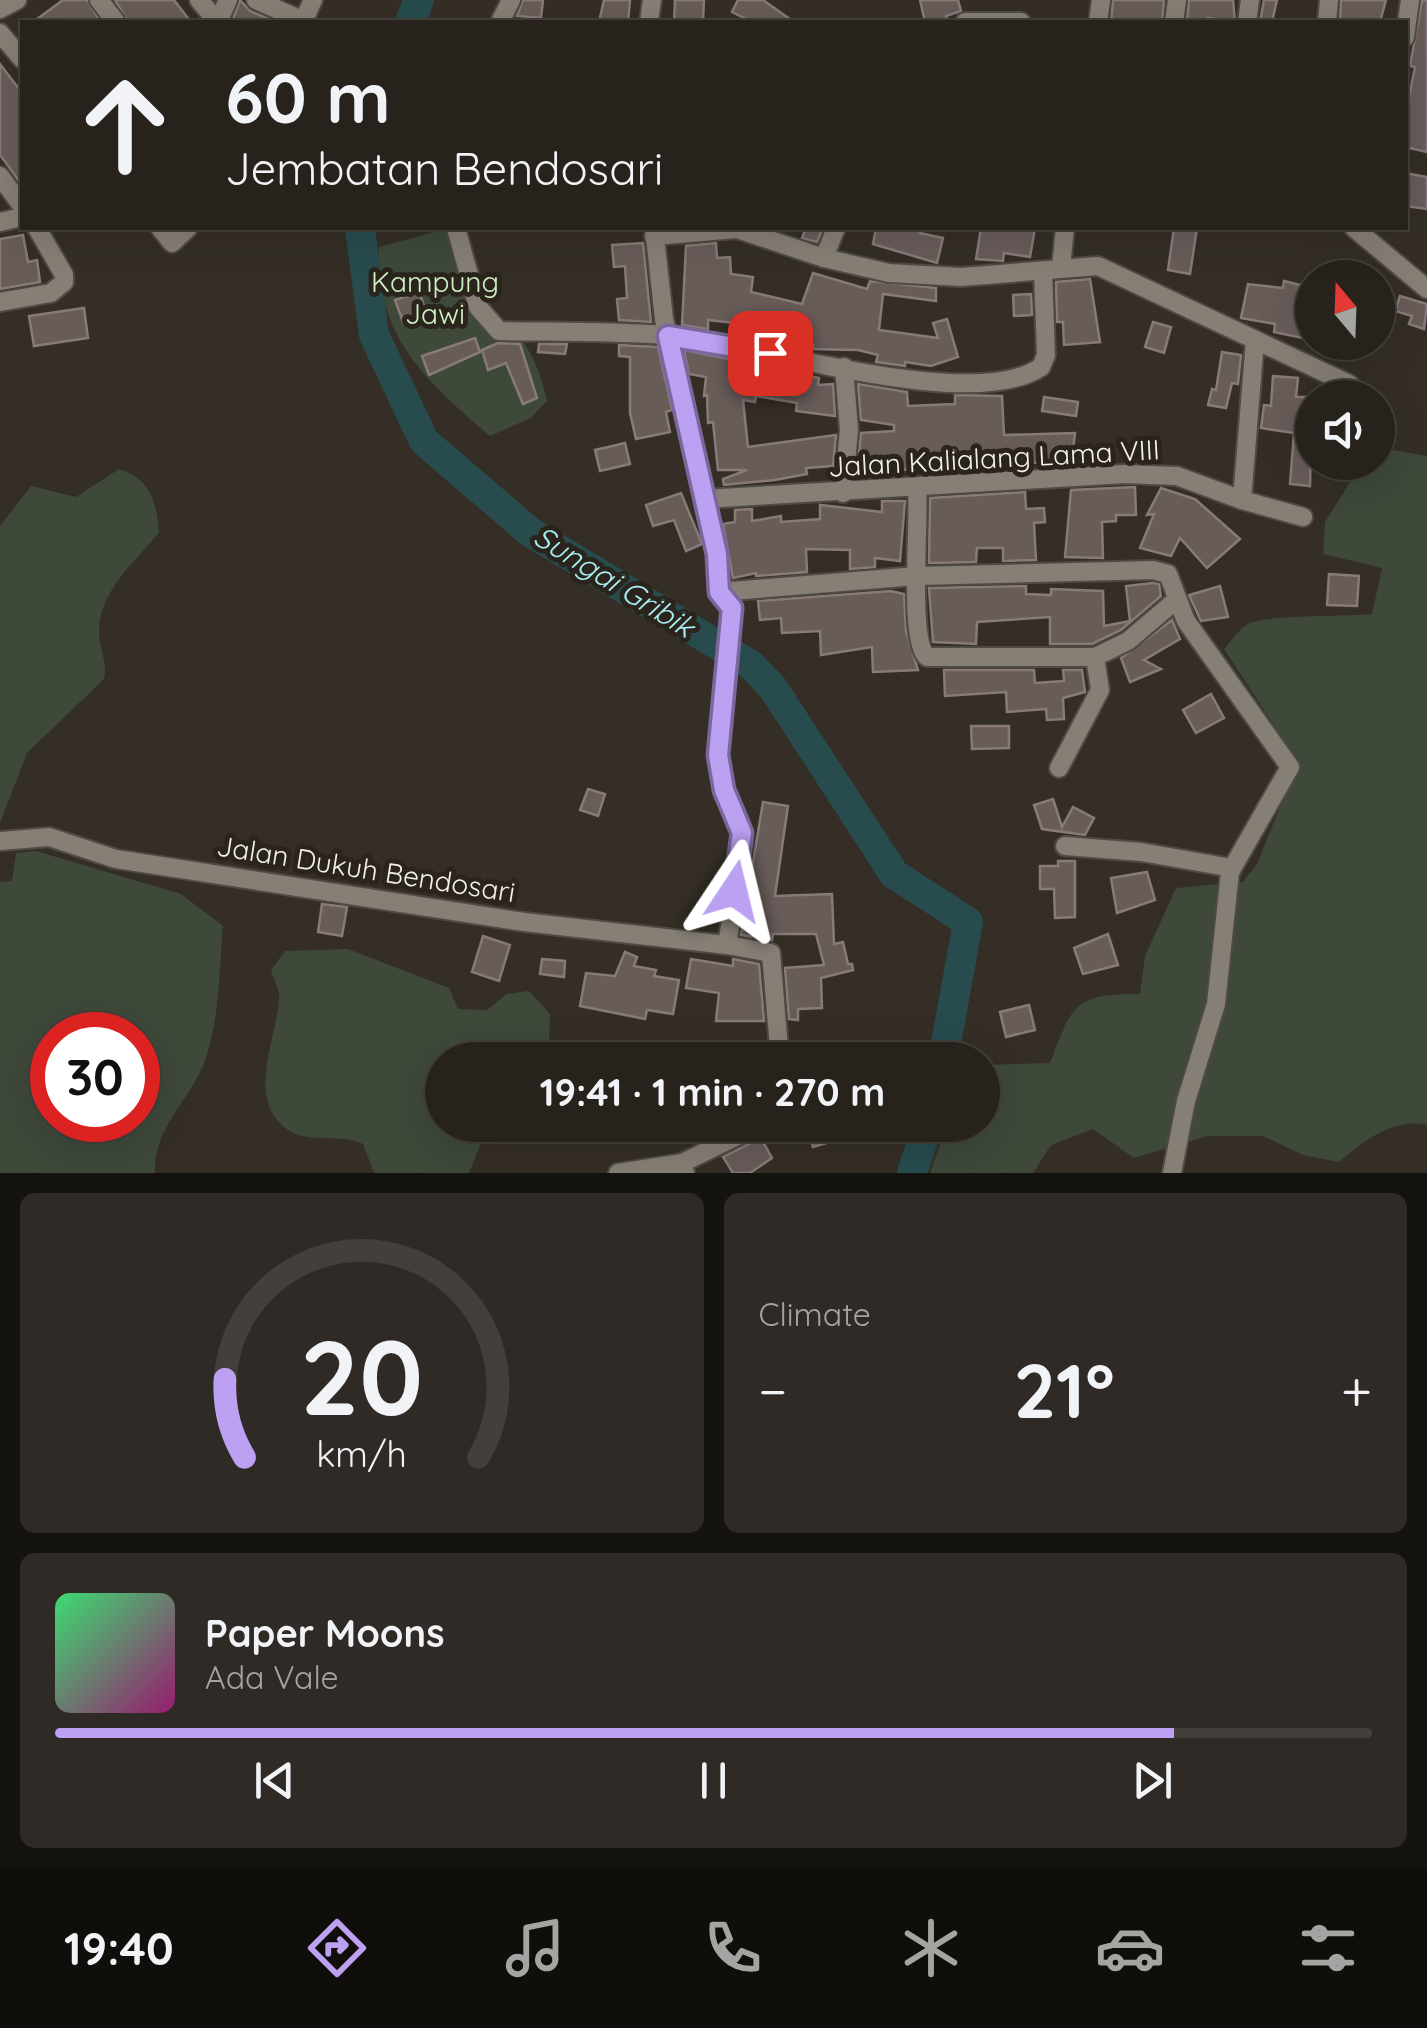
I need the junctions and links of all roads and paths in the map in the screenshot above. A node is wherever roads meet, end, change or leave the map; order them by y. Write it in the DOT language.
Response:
graph roads {
  1 [pos="17,0"];
  2 [pos="99,0"];
  3 [pos="199,0"];
  4 [pos="256,0"];
  5 [pos="0,9"];
  6 [pos="114,20"];
  7 [pos="216,20"];
  8 [pos="299,20"];
  9 [pos="0,33"];
  10 [pos="20,57"];
  11 [pos="0,176"];
  12 [pos="20,203"];
  13 [pos="38,230"];
  14 [pos="162,230"];
  15 [pos="186,230"];
  16 [pos="457,230"];
  17 [pos="709,230"];
  18 [pos="739,230"];
  19 [pos="835,230"];
  20 [pos="1064,230"];
  21 [pos="654,232"];
  22 [pos="1378,236"];
  23 [pos="824,258"];
  24 [pos="1052,270"];
  25 [pos="1427,288"];
  26 [pos="0,302"];
  27 [pos="668,336"];
  28 [pos="1255,340"];
  29 [pos="844,367"];
  30 [pos="1340,380"];
  31 [pos="917,489"];
  32 [pos="843,493"];
  33 [pos="704,499"];
  34 [pos="1242,500"];
  35 [pos="1303,517"];
  36 [pos="917,576"];
  37 [pos="719,592"];
  38 [pos="1175,601"];
  39 [pos="1095,657"];
  40 [pos="1059,768"];
  41 [pos="0,841"];
  42 [pos="1065,846"];
  43 [pos="1232,868"];
  44 [pos="727,945"];
  45 [pos="780,1042"];
  46 [pos="730,1142"];
  47 [pos="683,1168"];
  48 [pos="618,1173"];
  49 [pos="1172,1173"];
  1 -- 5 [label="street"];
  2 -- 6 [label="street"];
  3 -- 7 [label="street"];
  4 -- 8 [label="street"];
  9 -- 10 [label="street"];
  11 -- 12 [label="street"];
  13 -- 26 [label="street"];
  14 -- 15 [label="street"];
  16 -- 27 [label="street"];
  17 -- 21 [label="street"];
  18 -- 23 [label="street"];
  19 -- 23 [label="street"];
  20 -- 24 [label="street"];
  21 -- 27 [label="street"];
  22 -- 25 [label="street"];
  23 -- 24 [label="street"];
  24 -- 28 [label="street"];
  24 -- 29 [label="street"];
  27 -- 29 [label="street"];
  27 -- 33 [label="street"];
  28 -- 30 [label="street"];
  28 -- 34 [label="street"];
  29 -- 32 [label="street"];
  31 -- 32 [label="street, Jalan Kalialang Lama VIII"];
  31 -- 34 [label="street, Jalan Kalialang Lama VIII"];
  31 -- 36 [label="street"];
  32 -- 33 [label="street, Jalan Kalialang Lama VIII"];
  33 -- 37 [label="street"];
  34 -- 35 [label="street, Jalan Kalialang Lama VIII"];
  36 -- 37 [label="street"];
  36 -- 38 [label="street"];
  36 -- 39 [label="street"];
  37 -- 44 [label="street"];
  38 -- 39 [label="street"];
  38 -- 43 [label="street"];
  39 -- 40 [label="street"];
  41 -- 44 [label="street, Jalan Dukuh Bendosari"];
  42 -- 43 [label="street"];
  43 -- 49 [label="street"];
  44 -- 45 [label="street, Jalan Dukuh Bendosari"];
  46 -- 47 [label="street"];
  47 -- 48 [label="street"];
}
